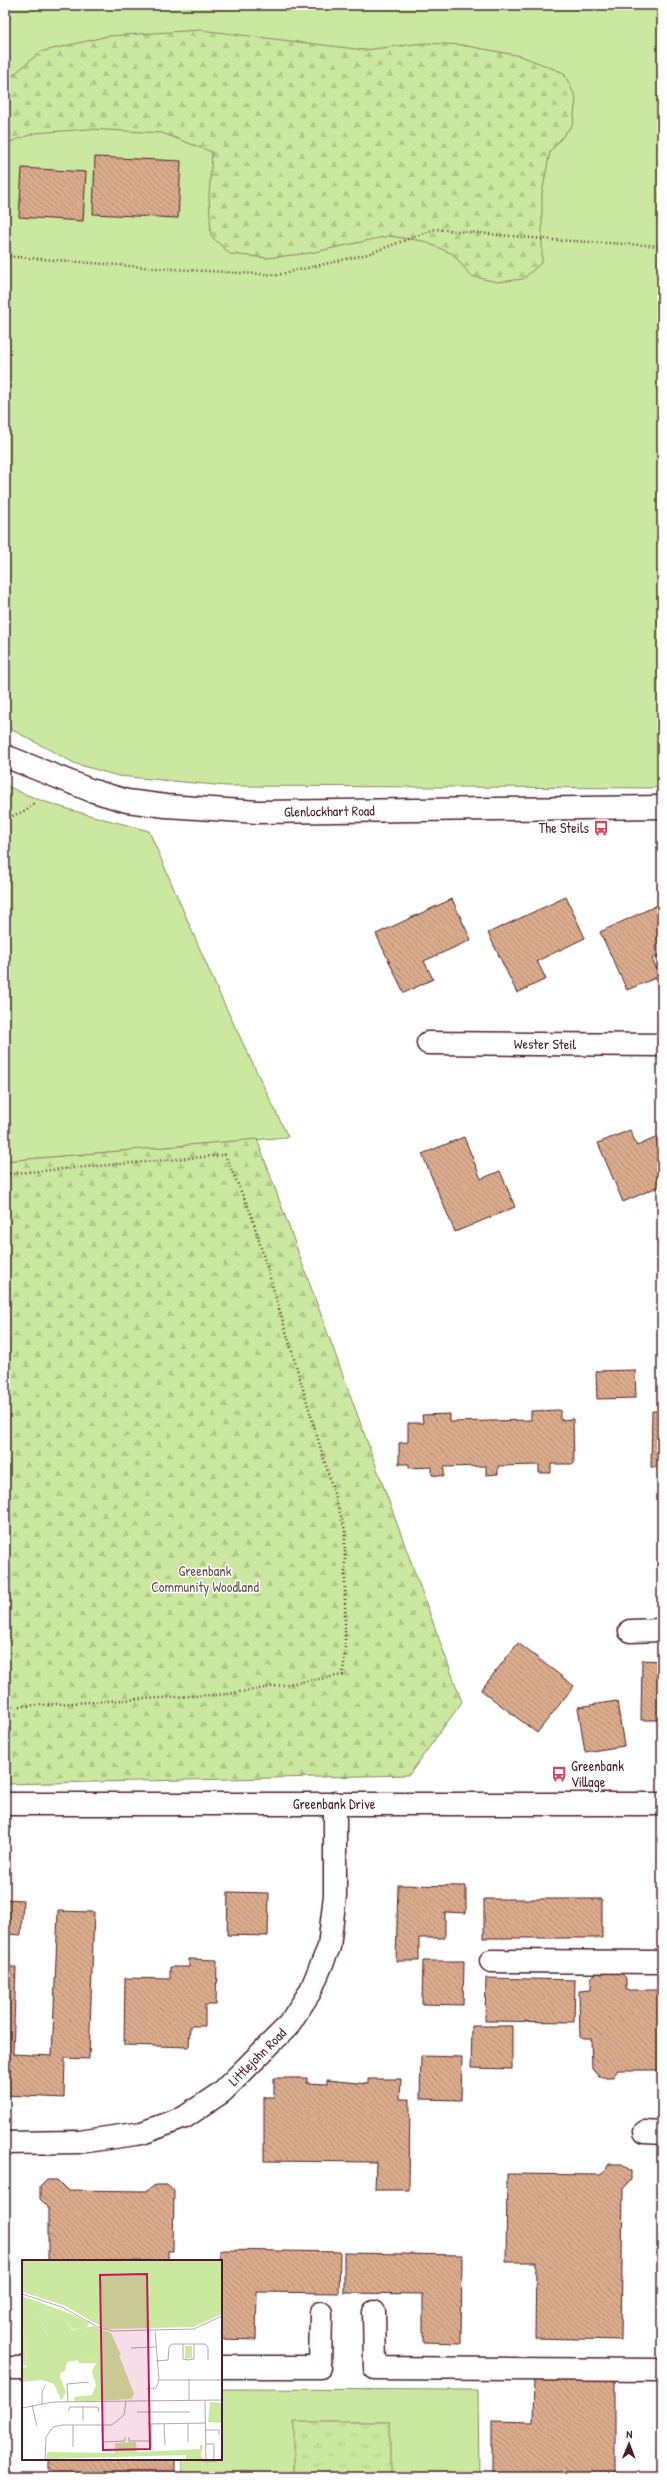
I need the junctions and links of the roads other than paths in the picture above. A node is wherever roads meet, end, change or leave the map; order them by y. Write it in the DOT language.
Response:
graph roads {
  1 [pos="5,756"];
  2 [pos="662,807"];
  3 [pos="428,1042"];
  4 [pos="662,1045"];
  5 [pos="662,1630"];
  6 [pos="630,1631"];
  7 [pos="335,1803"];
  8 [pos="5,1804"];
  9 [pos="662,1804"];
  10 [pos="491,1961"];
  11 [pos="662,1962"];
  12 [pos="5,2143"];
  13 [pos="374,2312"];
  14 [pos="321,2313"];
  15 [pos="222,2367"];
  16 [pos="5,2368"];
  17 [pos="22,2368"];
  18 [pos="662,2370"];
  1 -- 2 [label="street, Glenlockhart Road"];
  3 -- 4 [label="street, Wester Steil"];
  5 -- 6 [label="street"];
  7 -- 8 [label="street, Greenbank Drive"];
  7 -- 9 [label="street, Greenbank Drive"];
  7 -- 12 [label="street, Littlejohn Road"];
  10 -- 11 [label="street"];
  13 -- 18 [label="street"];
  14 -- 15 [label="street"];
  16 -- 17 [label="street"];
}
